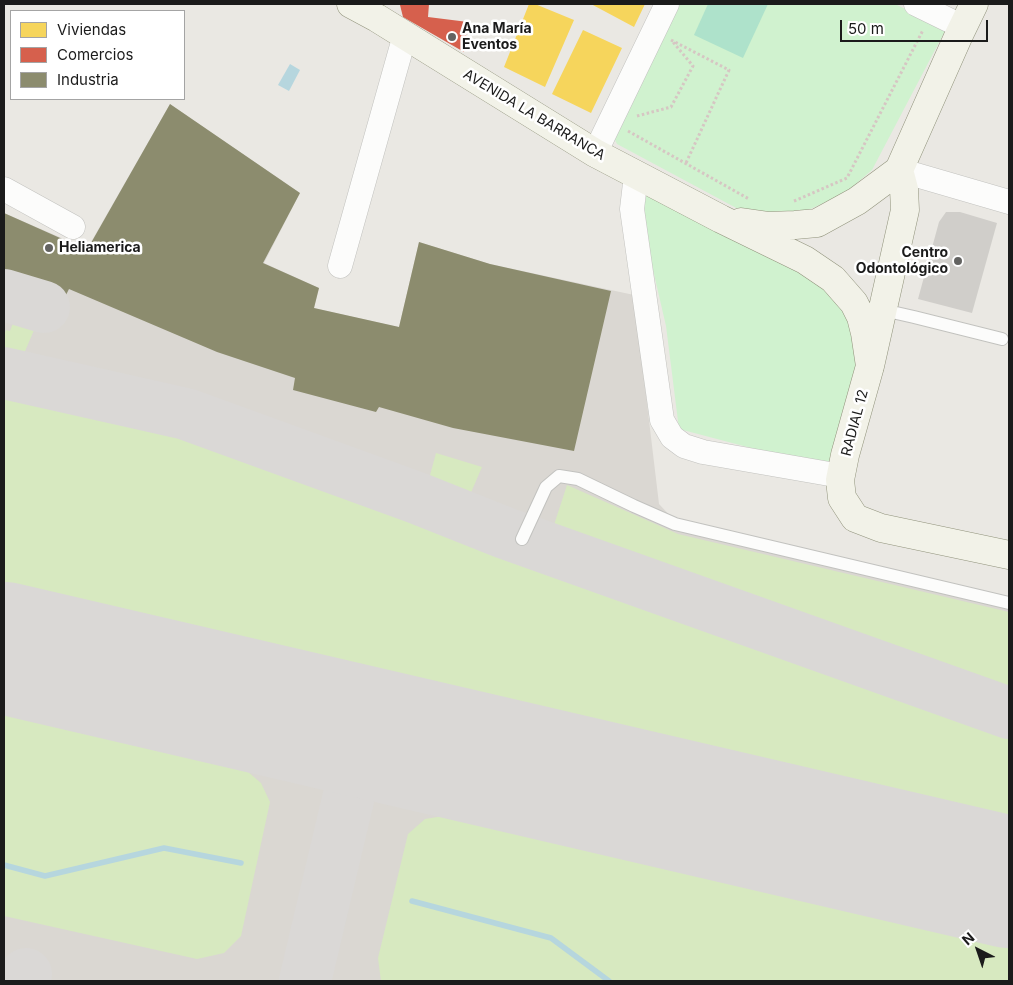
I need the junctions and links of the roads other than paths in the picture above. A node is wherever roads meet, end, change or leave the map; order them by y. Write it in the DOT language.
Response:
graph roads {
  1 [pos="351,4"];
  2 [pos="666,4"];
  3 [pos="916,4"];
  4 [pos="380,11"];
  5 [pos="968,15"];
  6 [pos="405,35"];
  7 [pos="595,153"];
  8 [pos="899,170"];
  9 [pos="636,174"];
  10 [pos="4,189"];
  11 [pos="1009,202"];
  12 [pos="720,219"];
  13 [pos="73,227"];
  14 [pos="340,266"];
  15 [pos="883,310"];
  16 [pos="1002,339"];
  17 [pos="870,366"];
  18 [pos="841,476"];
  19 [pos="522,539"];
  20 [pos="1009,555"];
  21 [pos="1009,603"];
  1 -- 4 [label="street, AVENIDA LA BARRANCA"];
  2 -- 7 [label="street"];
  3 -- 5 [label="street"];
  4 -- 6 [label="street, AVENIDA LA BARRANCA"];
  5 -- 8 [label="street"];
  6 -- 7 [label="street, AVENIDA LA BARRANCA"];
  6 -- 14 [label="street"];
  7 -- 9 [label="street, AVENIDA LA BARRANCA"];
  8 -- 11 [label="street"];
  8 -- 12 [label="street, AVENIDA LA BARRANCA"];
  8 -- 15 [label="street, RADIAL 12"];
  9 -- 12 [label="street, AVENIDA LA BARRANCA"];
  9 -- 18 [label="street"];
  10 -- 13 [label="street"];
  12 -- 17 [label="street, AVENIDA LA BARRANCA"];
  15 -- 16 [label="lane"];
  15 -- 17 [label="street, RADIAL 12"];
  17 -- 18 [label="street, RADIAL 12"];
  18 -- 20 [label="street, RADIAL 12"];
  19 -- 21 [label="lane"];
}
